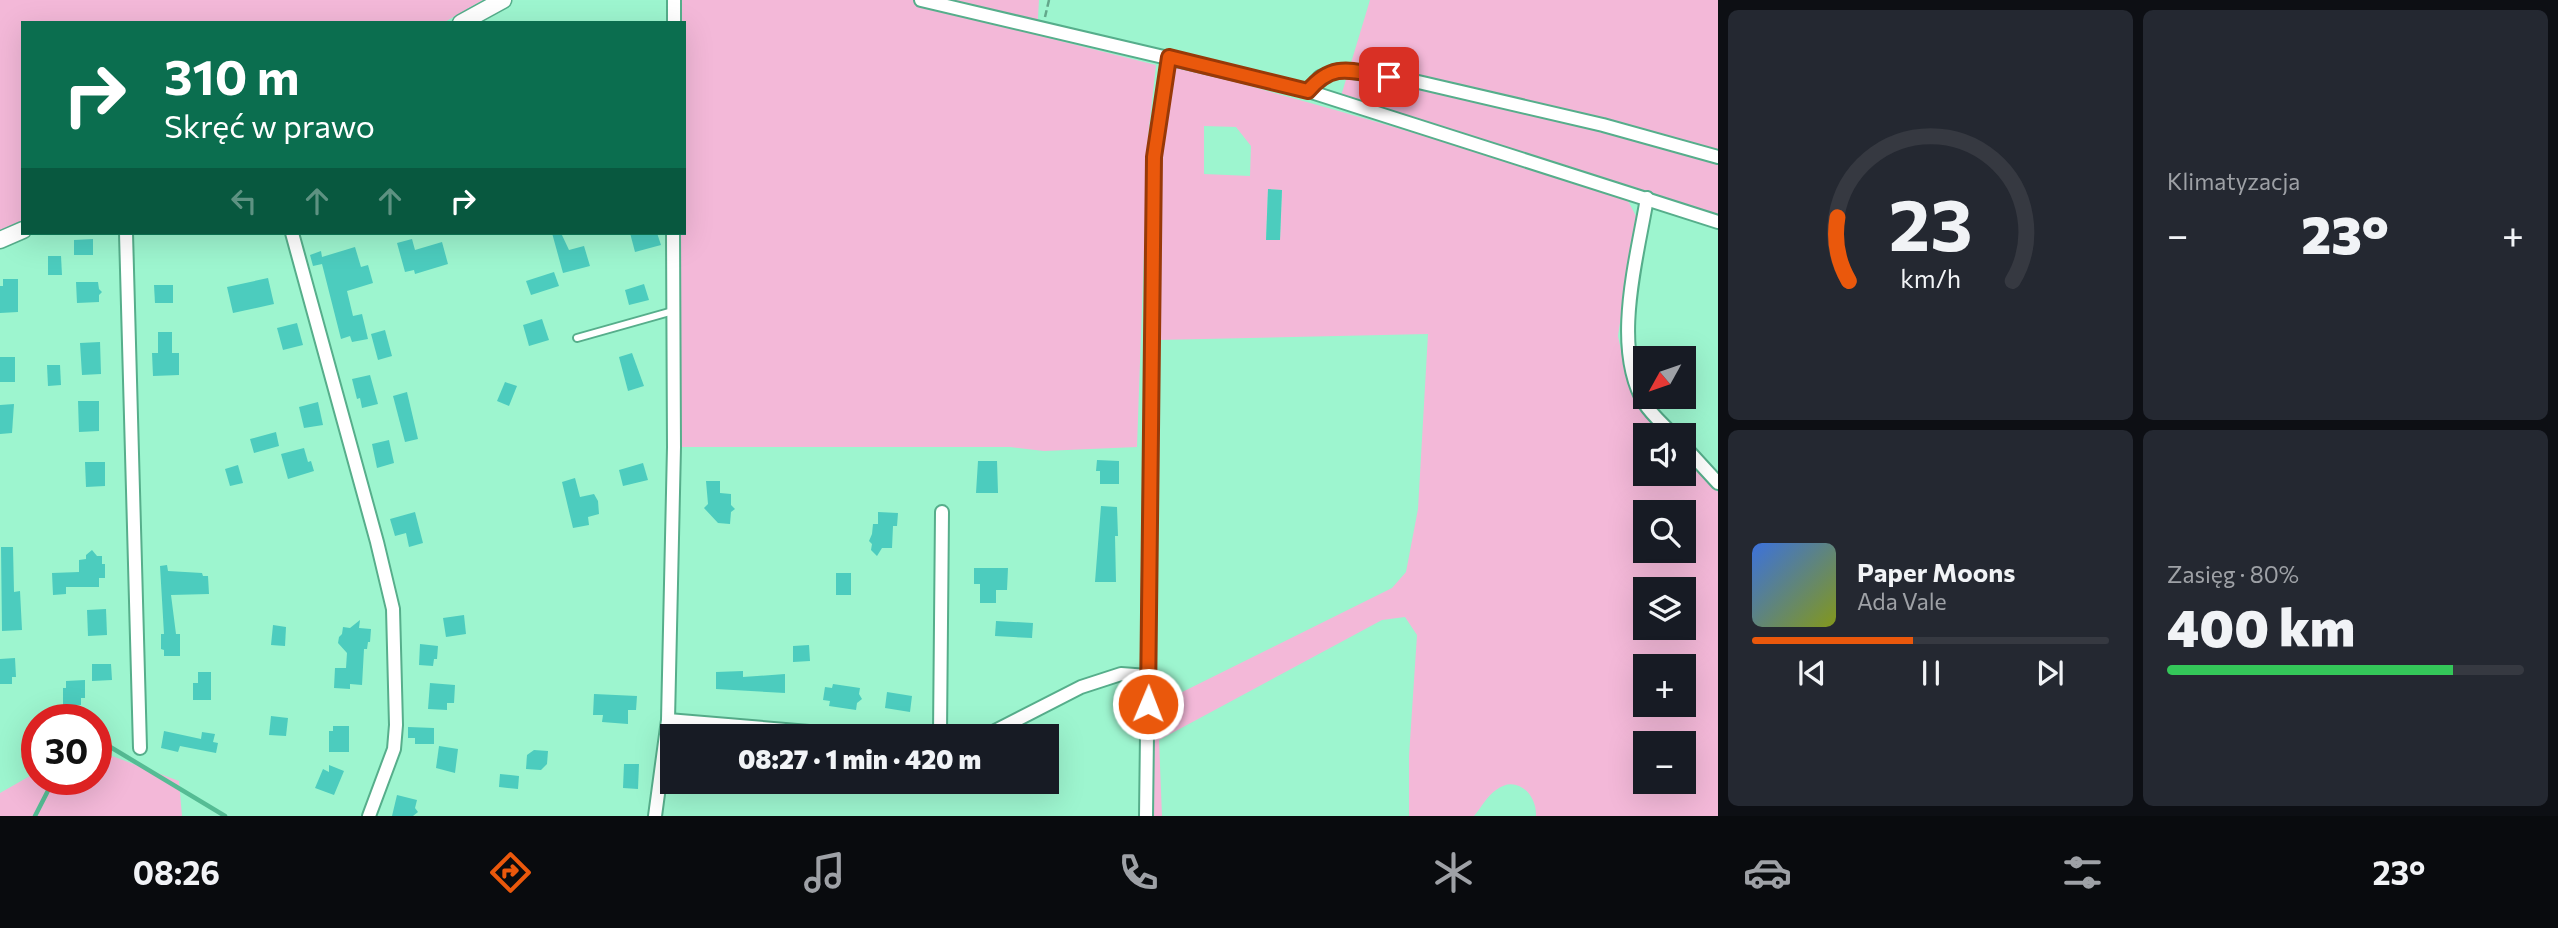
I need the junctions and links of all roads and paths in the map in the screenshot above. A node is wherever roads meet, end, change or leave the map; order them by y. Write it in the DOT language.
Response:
graph roads {
  1 [pos="503,0"];
  2 [pos="674,0"];
  3 [pos="921,0"];
  4 [pos="1049,0"];
  5 [pos="465,21"];
  6 [pos="674,21"];
  7 [pos="1043,29"];
  8 [pos="1169,57"];
  9 [pos="1308,91"];
  10 [pos="1718,157"];
  11 [pos="1647,198"];
  12 [pos="1718,222"];
  13 [pos="21,231"];
  14 [pos="126,235"];
  15 [pos="293,235"];
  16 [pos="673,235"];
  17 [pos="0,240"];
  18 [pos="673,311"];
  19 [pos="577,338"];
  20 [pos="1662,423"];
  21 [pos="1696,459"];
  22 [pos="1718,483"];
  23 [pos="942,512"];
  24 [pos="1149,676"];
  25 [pos="668,720"];
  26 [pos="715,724"];
  27 [pos="939,724"];
  28 [pos="1009,724"];
  29 [pos="140,748"];
  30 [pos="369,816"];
  31 [pos="655,816"];
  32 [pos="1146,816"];
  1 -- 5 [label="street"];
  2 -- 6 [label="street"];
  3 -- 7 [label="street"];
  4 -- 7 [label="path"];
  7 -- 8 [label="street"];
  8 -- 9 [label="street"];
  8 -- 24 [label="street"];
  9 -- 10 [label="street"];
  9 -- 11 [label="street"];
  11 -- 12 [label="street"];
  11 -- 20 [label="street"];
  13 -- 17 [label="street"];
  14 -- 29 [label="street"];
  15 -- 30 [label="street"];
  16 -- 18 [label="street"];
  18 -- 19 [label="lane"];
  18 -- 25 [label="street"];
  21 -- 22 [label="street"];
  23 -- 27 [label="street"];
  24 -- 28 [label="street"];
  24 -- 32 [label="street"];
  25 -- 26 [label="street"];
  25 -- 31 [label="street"];
}
